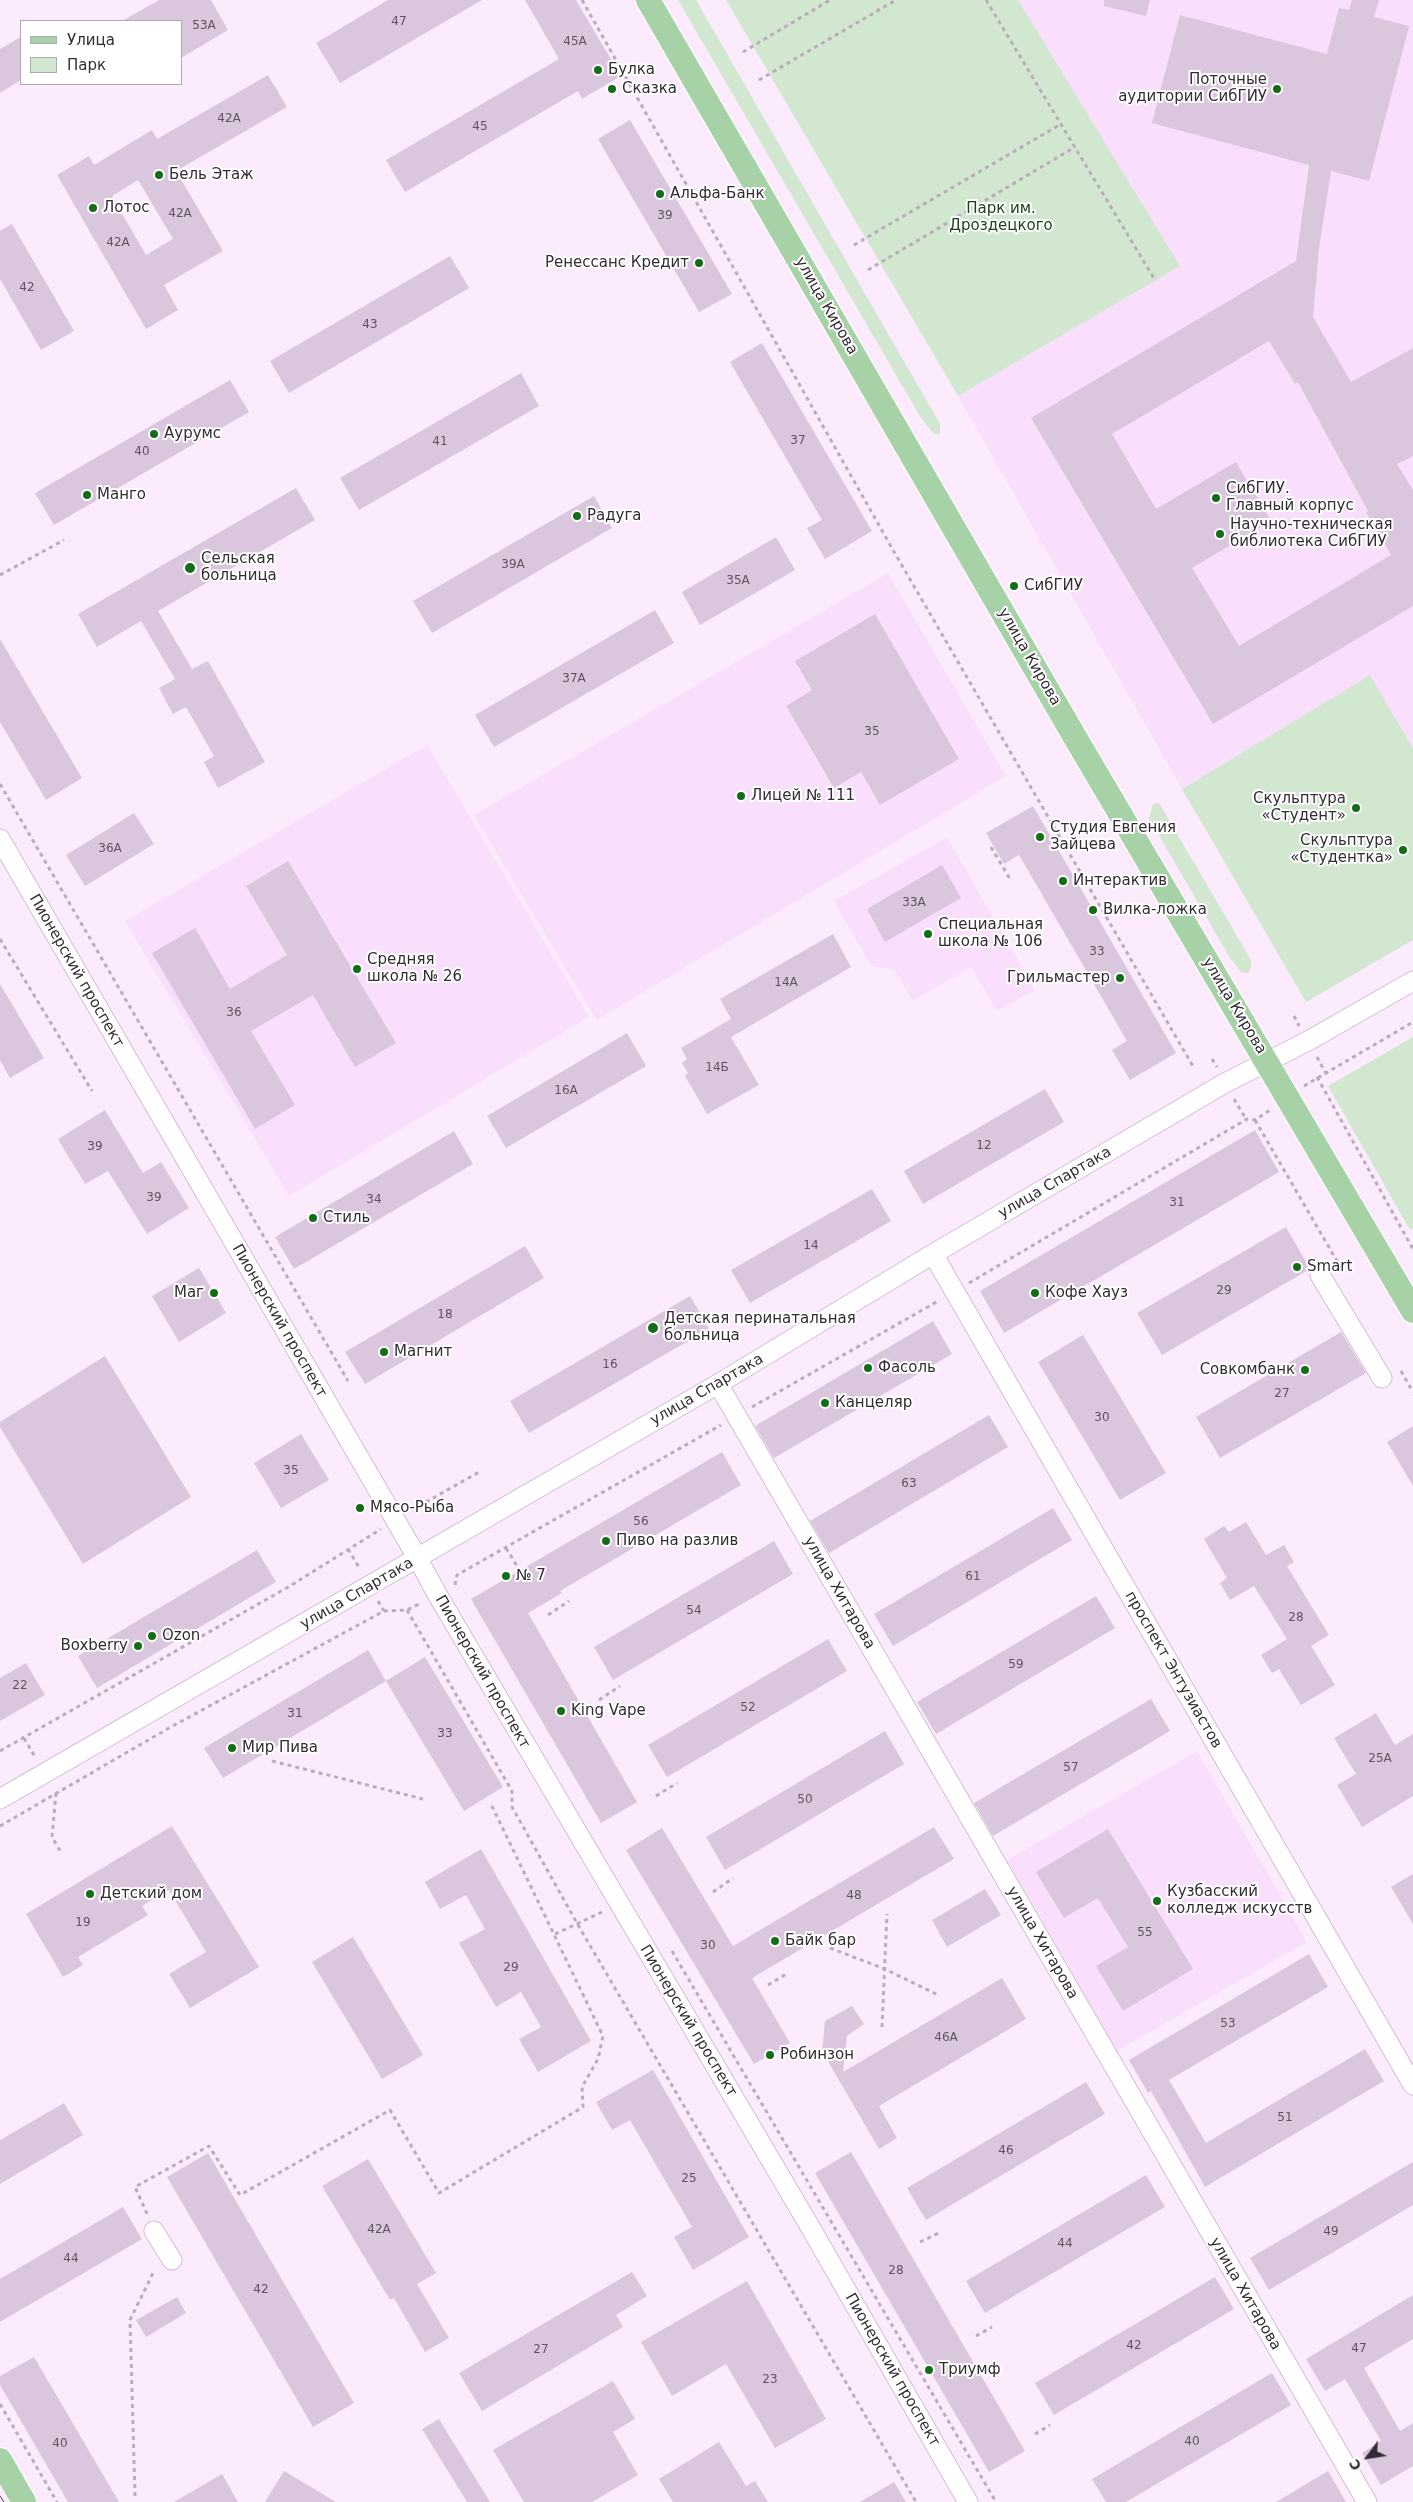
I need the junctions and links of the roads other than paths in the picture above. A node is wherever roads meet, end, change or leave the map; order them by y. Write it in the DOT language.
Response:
graph roads {
  1 [pos="648,0"];
  2 [pos="0,839"];
  3 [pos="1413,981"];
  4 [pos="1268,1063"];
  5 [pos="933,1254"];
  6 [pos="1320,1275"];
  7 [pos="1413,1311"];
  8 [pos="1382,1378"];
  9 [pos="718,1384"];
  10 [pos="418,1559"];
  11 [pos="0,1799"];
  12 [pos="1413,2085"];
  13 [pos="154,2231"];
  14 [pos="172,2260"];
  15 [pos="0,2460"];
  16 [pos="24,2502"];
  17 [pos="968,2502"];
  18 [pos="1367,2502"];
  1 -- 4 [label="main road, улица Кирова"];
  2 -- 10 [label="street, Пионерский проспект"];
  3 -- 4 [label="street, улица Спартака"];
  4 -- 5 [label="street, улица Спартака"];
  4 -- 7 [label="main road, улица Кирова"];
  5 -- 9 [label="street, улица Спартака"];
  5 -- 12 [label="street, проспект Энтузиастов"];
  6 -- 8 [label="street"];
  9 -- 10 [label="street, улица Спартака"];
  9 -- 18 [label="street, улица Хитарова"];
  10 -- 11 [label="street, улица Спартака"];
  10 -- 17 [label="street, Пионерский проспект"];
  13 -- 14 [label="street"];
  15 -- 16 [label="main road"];
}
